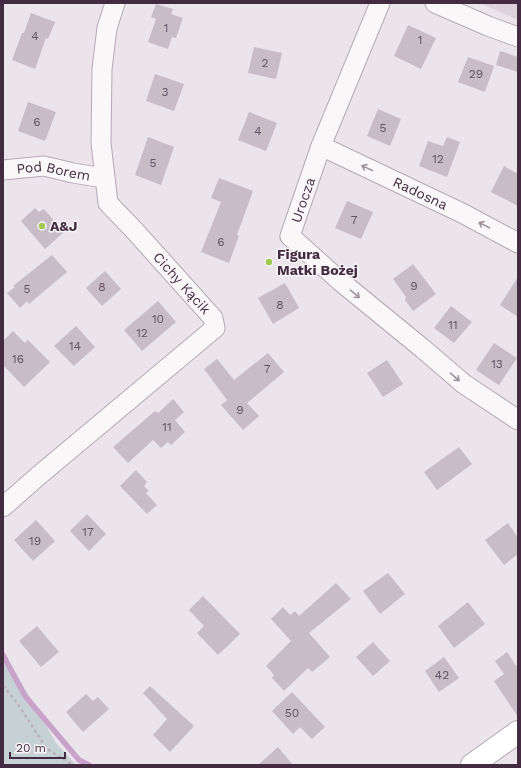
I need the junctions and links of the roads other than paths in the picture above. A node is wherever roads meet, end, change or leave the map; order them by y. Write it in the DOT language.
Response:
graph roads {
  1 [pos="115,3"];
  2 [pos="380,3"];
  3 [pos="435,3"];
  4 [pos="518,37"];
  5 [pos="321,146"];
  6 [pos="3,170"];
  7 [pos="104,178"];
  8 [pos="518,243"];
  9 [pos="518,420"];
  10 [pos="3,508"];
  11 [pos="518,732"];
  12 [pos="472,765"];
  1 -- 7 [label="street, Cichy Kącik"];
  2 -- 5 [label="street, Urocza"];
  3 -- 4 [label="street"];
  8 -- 5 [label="street, Radosna, one-way"];
  5 -- 9 [label="street, Urocza, one-way"];
  6 -- 7 [label="street, Pod Borem"];
  7 -- 10 [label="street, Cichy Kącik"];
  11 -- 12 [label="main road"];
}
